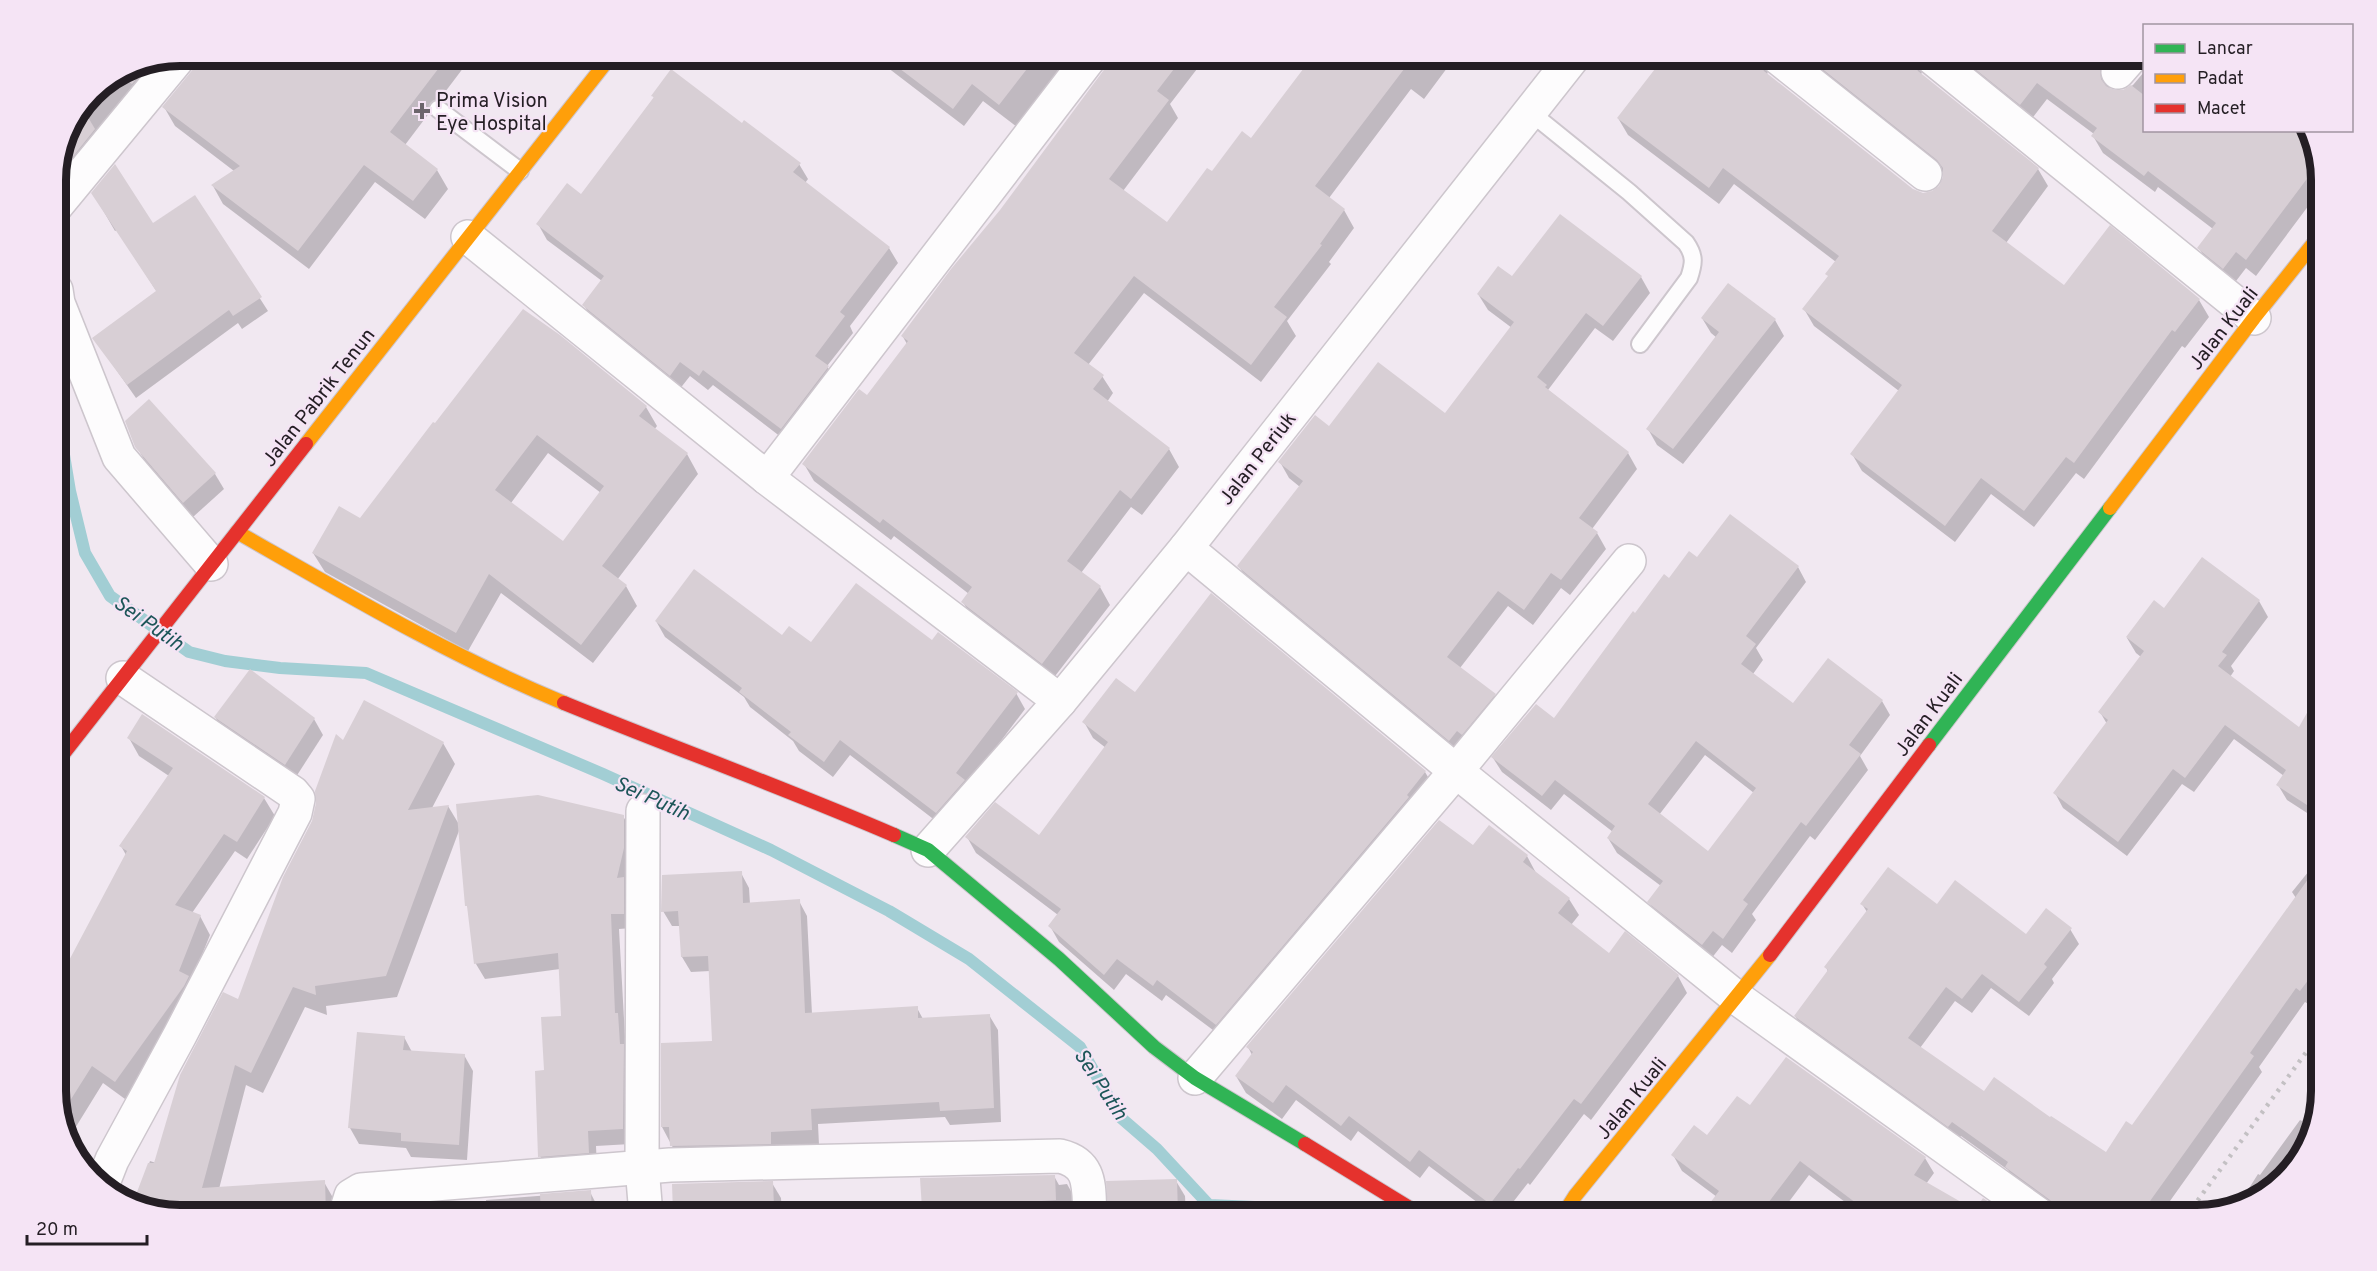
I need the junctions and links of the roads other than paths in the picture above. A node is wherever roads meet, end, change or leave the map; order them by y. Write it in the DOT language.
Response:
graph roads {
  1 [pos="172,66"];
  2 [pos="603,66"];
  3 [pos="1083,66"];
  4 [pos="1566,66"];
  5 [pos="1789,66"];
  6 [pos="1942,66"];
  7 [pos="438,109"];
  8 [pos="1530,112"];
  9 [pos="520,171"];
  10 [pos="1925,174"];
  11 [pos="66,194"];
  12 [pos="468,237"];
  13 [pos="2311,247"];
  14 [pos="2254,318"];
  15 [pos="66,323"];
  16 [pos="1640,344"];
  17 [pos="767,477"];
  18 [pos="237,532"];
  19 [pos="1186,548"];
  20 [pos="1629,561"];
  21 [pos="203,575"];
  22 [pos="123,678"];
  23 [pos="1060,701"];
  24 [pos="66,751"];
  25 [pos="1456,771"];
  26 [pos="643,811"];
  27 [pos="928,850"];
  28 [pos="1737,998"];
  29 [pos="1195,1078"];
  30 [pos="642,1167"];
  31 [pos="105,1177"];
  32 [pos="348,1205"];
  33 [pos="645,1205"];
  34 [pos="1089,1205"];
  35 [pos="1405,1205"];
  36 [pos="1569,1205"];
  37 [pos="2025,1205"];
  1 -- 11 [label="street"];
  2 -- 9 [label="street, Jalan Pabrik Tenun"];
  3 -- 17 [label="street"];
  4 -- 8 [label="street, Jalan Periuk"];
  5 -- 10 [label="street"];
  6 -- 14 [label="street"];
  7 -- 9 [label="lane"];
  8 -- 16 [label="lane"];
  8 -- 19 [label="street, Jalan Periuk"];
  9 -- 12 [label="street, Jalan Pabrik Tenun"];
  12 -- 17 [label="street"];
  12 -- 18 [label="street, Jalan Pabrik Tenun"];
  13 -- 14 [label="street, Jalan Kuali"];
  14 -- 28 [label="street, Jalan Kuali"];
  15 -- 21 [label="street"];
  17 -- 23 [label="street"];
  18 -- 21 [label="street, Jalan Pabrik Tenun"];
  18 -- 27 [label="street"];
  19 -- 23 [label="street, Jalan Periuk"];
  19 -- 25 [label="street"];
  20 -- 25 [label="street"];
  21 -- 22 [label="street, Jalan Pabrik Tenun"];
  22 -- 24 [label="street, Jalan Pabrik Tenun"];
  22 -- 31 [label="street"];
  23 -- 27 [label="street, Jalan Periuk"];
  25 -- 28 [label="street"];
  25 -- 29 [label="street"];
  26 -- 30 [label="street"];
  27 -- 29 [label="street"];
  28 -- 36 [label="street, Jalan Kuali"];
  28 -- 37 [label="street"];
  29 -- 35 [label="street"];
  30 -- 32 [label="street"];
  30 -- 33 [label="street"];
  30 -- 34 [label="street"];
}
